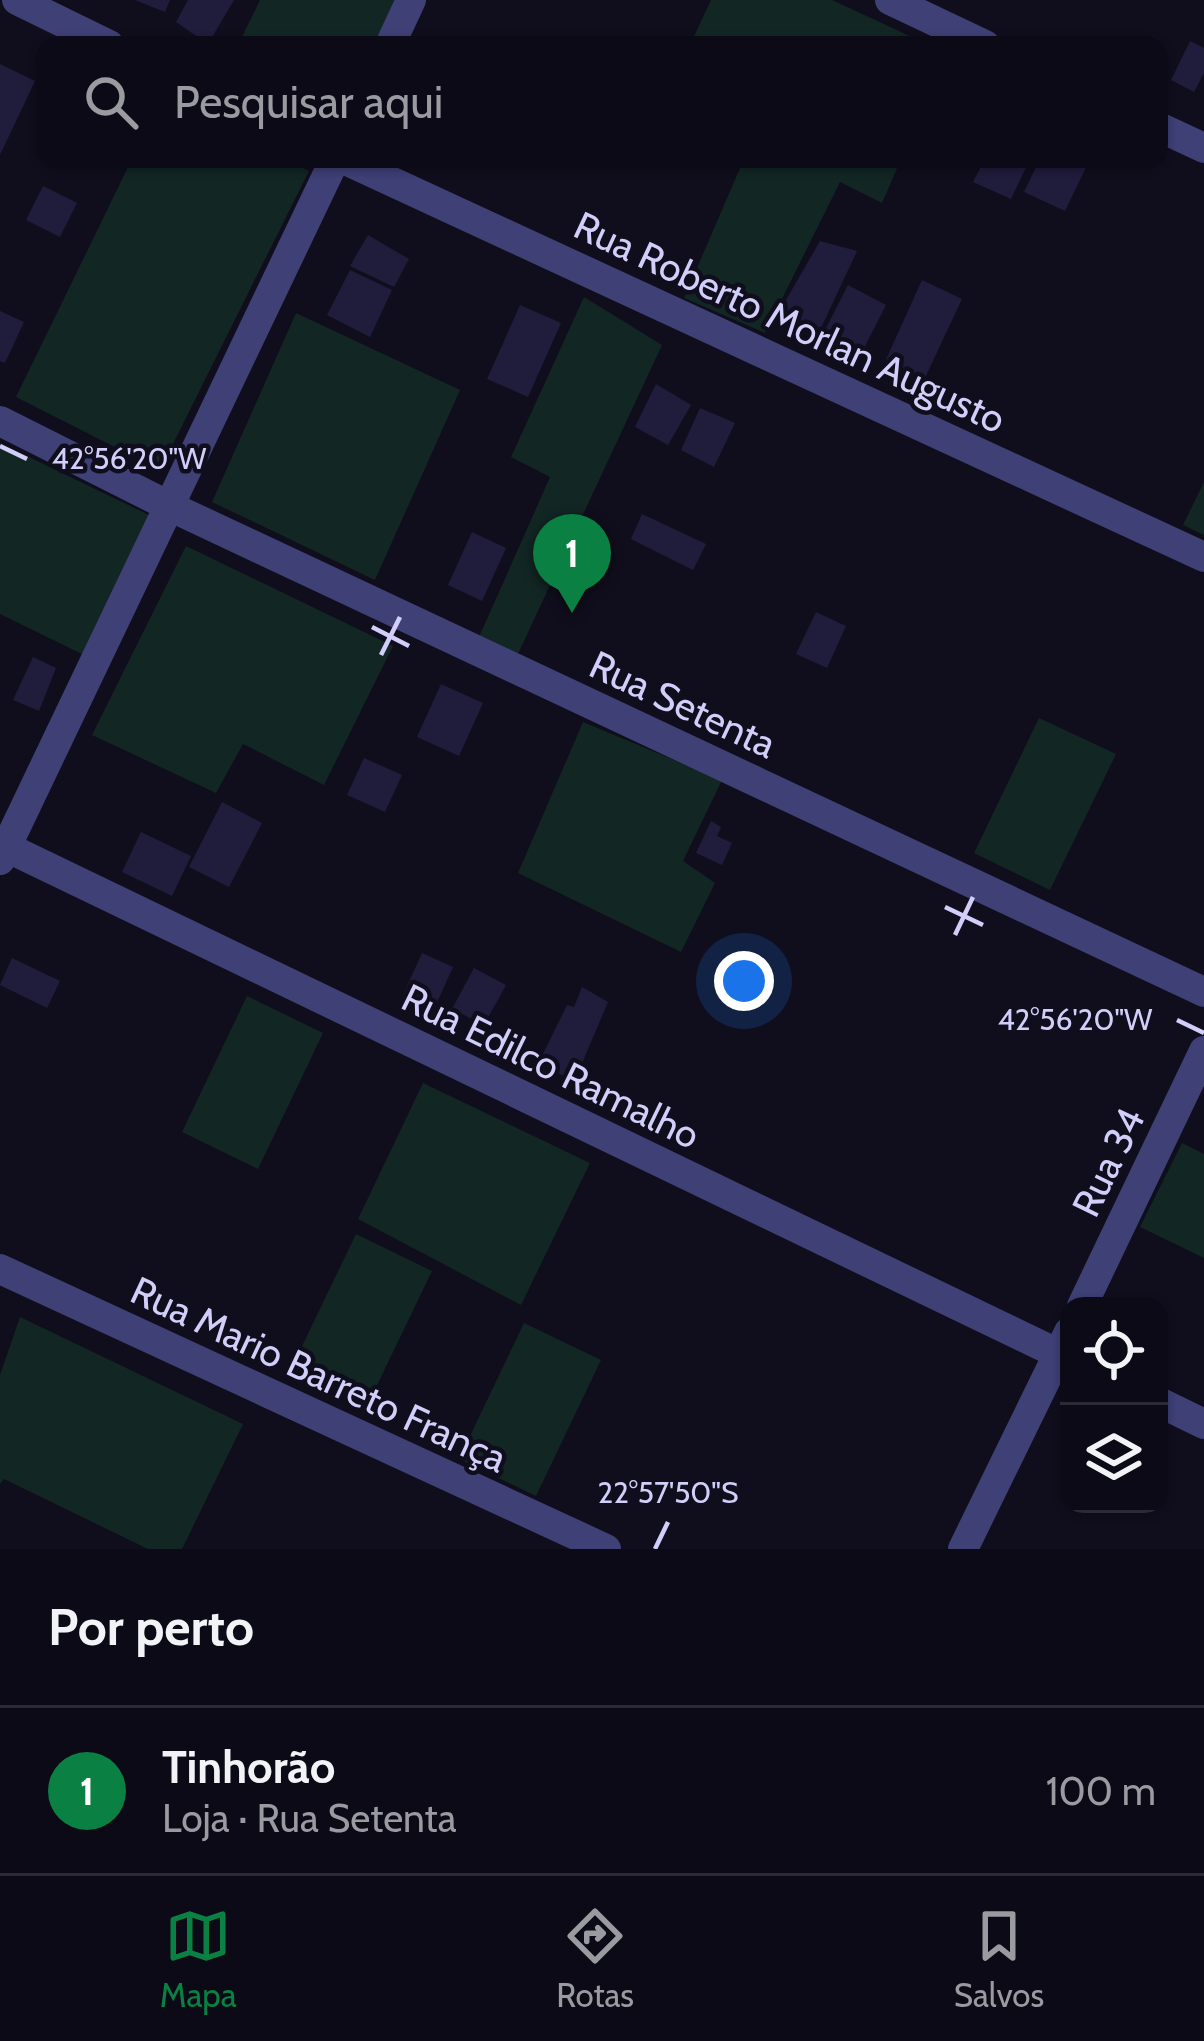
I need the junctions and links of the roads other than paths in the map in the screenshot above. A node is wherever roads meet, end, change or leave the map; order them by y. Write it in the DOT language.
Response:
graph roads {
  1 [pos="17,0"];
  2 [pos="411,0"];
  3 [pos="890,0"];
  4 [pos="91,36"];
  5 [pos="394,36"];
  6 [pos="967,36"];
  7 [pos="1168,131"];
  8 [pos="1204,148"];
  9 [pos="335,168"];
  10 [pos="359,168"];
  11 [pos="0,421"];
  12 [pos="169,506"];
  13 [pos="1204,556"];
  14 [pos="2,850"];
  15 [pos="1204,992"];
  16 [pos="1204,1051"];
  17 [pos="0,1269"];
  18 [pos="1086,1297"];
  19 [pos="1060,1345"];
  20 [pos="1060,1360"];
  21 [pos="1165,1405"];
  22 [pos="1204,1424"];
  23 [pos="606,1549"];
  24 [pos="964,1549"];
  1 -- 4 [label="street"];
  2 -- 5 [label="street"];
  3 -- 6 [label="street"];
  7 -- 8 [label="street"];
  9 -- 12 [label="street"];
  10 -- 13 [label="street, Rua Roberto Morlan Augusto"];
  11 -- 12 [label="street, Rua Setenta"];
  12 -- 14 [label="street"];
  12 -- 15 [label="street, Rua Setenta"];
  14 -- 19 [label="street, Rua Edilco Ramalho"];
  16 -- 18 [label="street, Rua 34"];
  17 -- 23 [label="street, Rua Mario Barreto França"];
  20 -- 24 [label="street"];
  21 -- 22 [label="street"];
}
